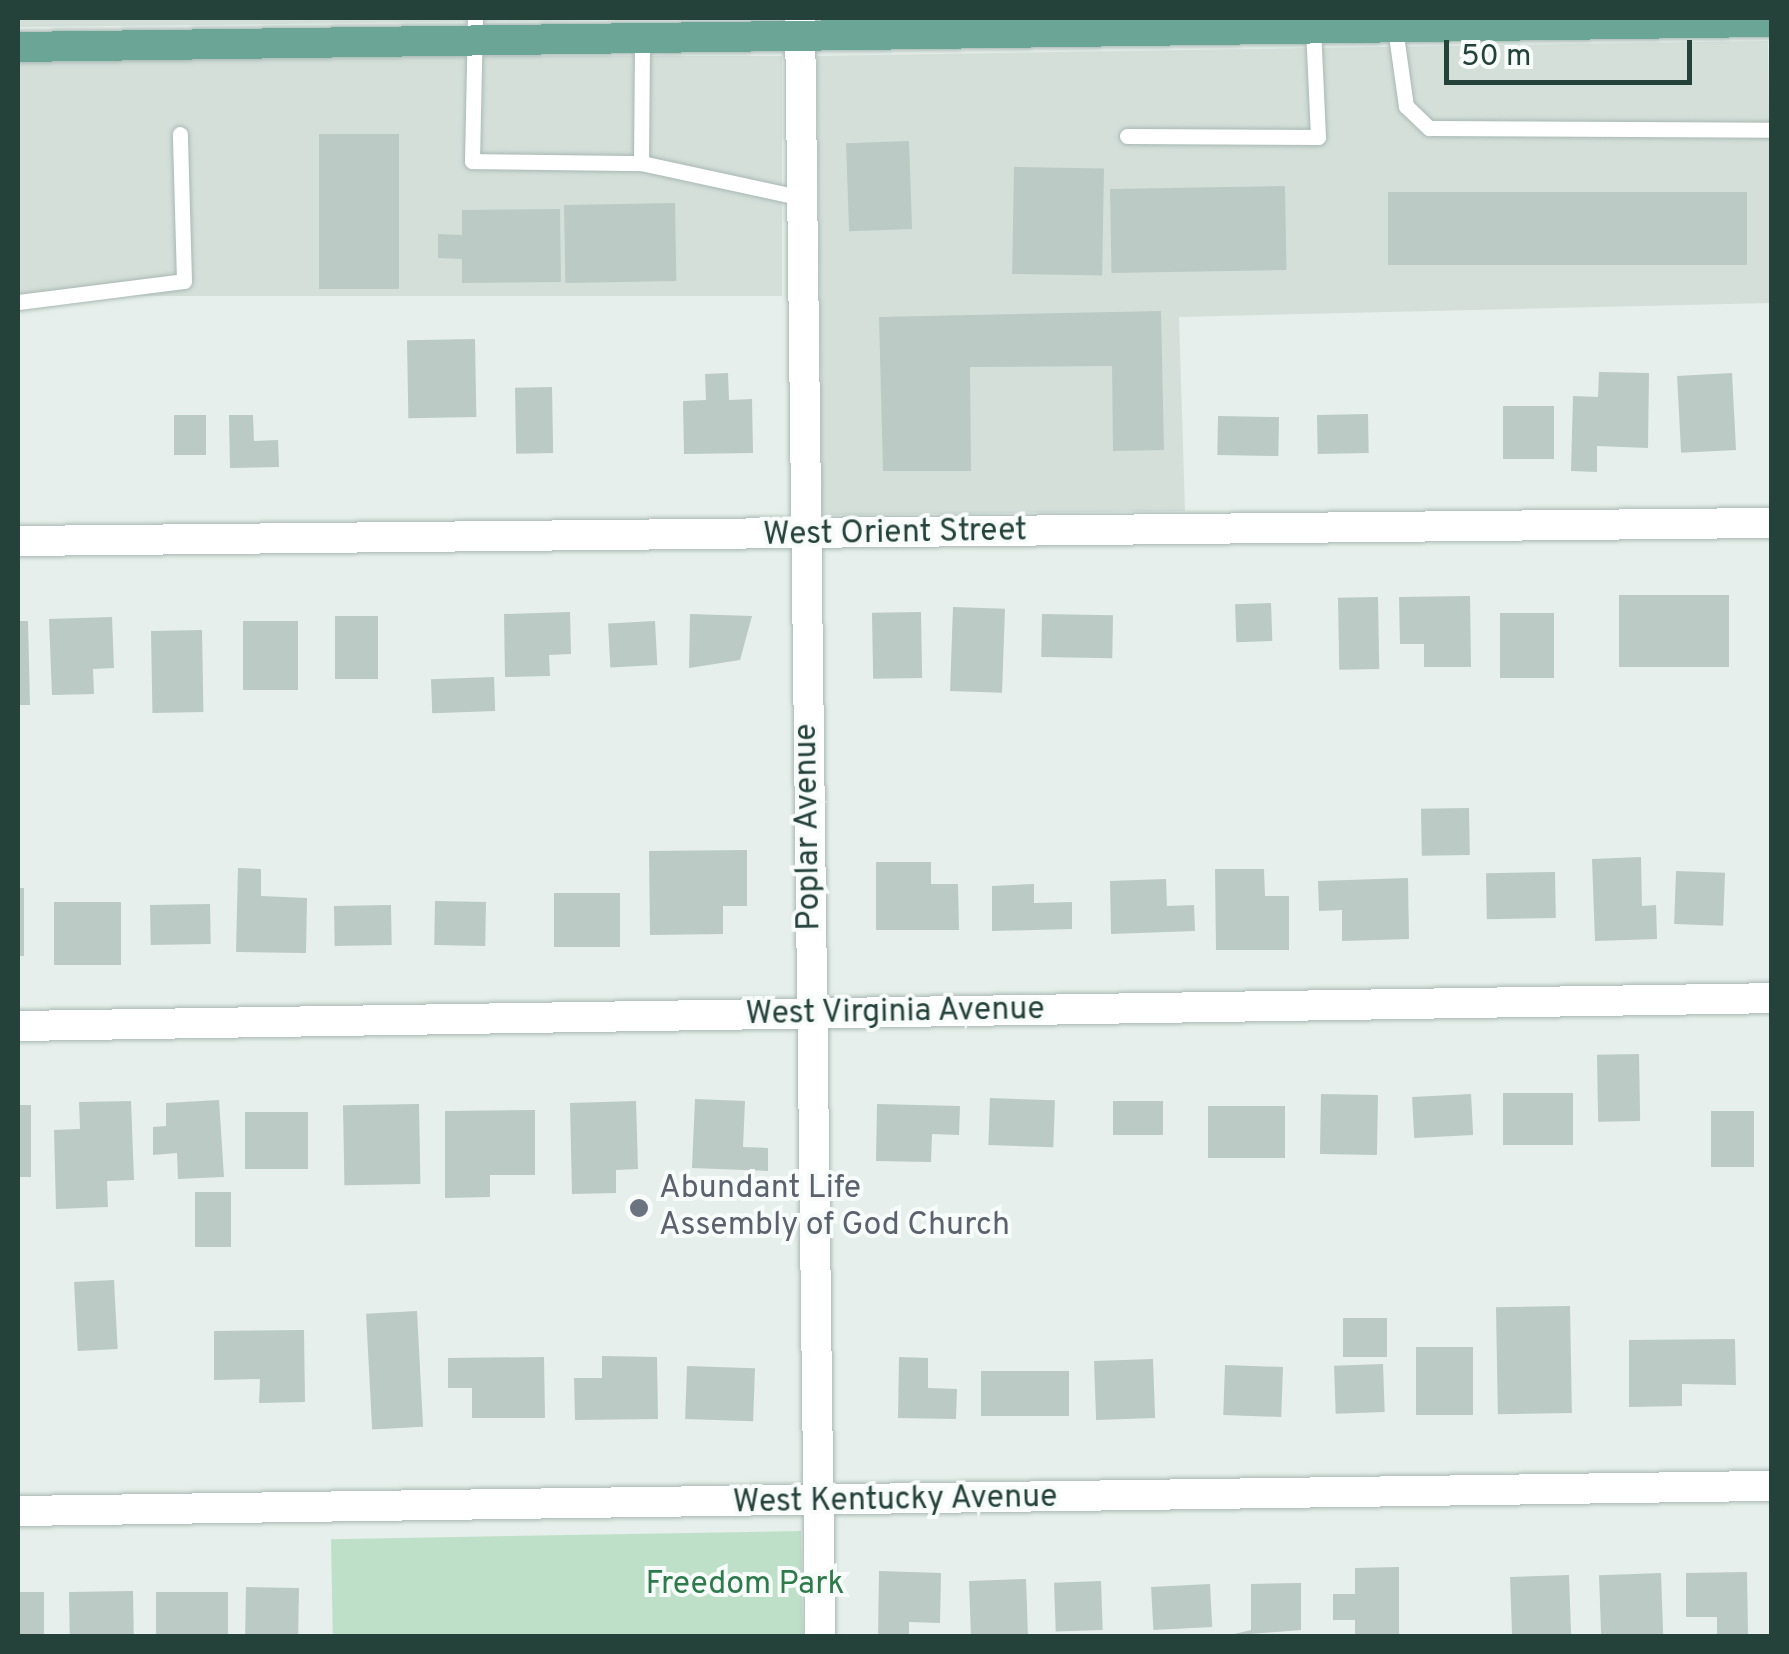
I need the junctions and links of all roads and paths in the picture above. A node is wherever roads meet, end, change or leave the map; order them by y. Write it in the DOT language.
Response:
graph roads {
  1 [pos="1508,22"];
  2 [pos="1772,22"];
  3 [pos="1217,24"];
  4 [pos="1313,24"];
  5 [pos="1406,24"];
  6 [pos="896,26"];
  7 [pos="800,27"];
  8 [pos="474,30"];
  9 [pos="642,38"];
  10 [pos="18,47"];
  11 [pos="1772,130"];
  12 [pos="180,134"];
  13 [pos="1127,136"];
  14 [pos="641,163"];
  15 [pos="798,197"];
  16 [pos="18,302"];
  17 [pos="1772,523"];
  18 [pos="805,535"];
  19 [pos="18,541"];
  20 [pos="1772,998"];
  21 [pos="812,1014"];
  22 [pos="18,1026"];
  23 [pos="1772,1486"];
  24 [pos="818,1502"];
  25 [pos="18,1511"];
  26 [pos="820,1636"];
  1 -- 2 [label="main road"];
  1 -- 5 [label="main road"];
  3 -- 4 [label="main road"];
  3 -- 6 [label="main road"];
  4 -- 5 [label="main road"];
  4 -- 13 [label="lane"];
  5 -- 11 [label="lane"];
  6 -- 7 [label="main road"];
  7 -- 9 [label="main road"];
  7 -- 15 [label="street, Poplar Avenue"];
  8 -- 9 [label="main road"];
  8 -- 10 [label="main road"];
  8 -- 14 [label="lane"];
  9 -- 14 [label="lane"];
  12 -- 16 [label="lane"];
  14 -- 15 [label="lane"];
  15 -- 18 [label="street, Poplar Avenue"];
  17 -- 18 [label="street, West Orient Street"];
  18 -- 19 [label="street, West Orient Street"];
  18 -- 21 [label="street, Poplar Avenue"];
  20 -- 21 [label="street, West Virginia Avenue"];
  21 -- 22 [label="street, West Virginia Avenue"];
  21 -- 24 [label="street, Poplar Avenue"];
  23 -- 24 [label="street, West Kentucky Avenue"];
  24 -- 25 [label="street, West Kentucky Avenue"];
  24 -- 26 [label="street, Poplar Avenue"];
}
